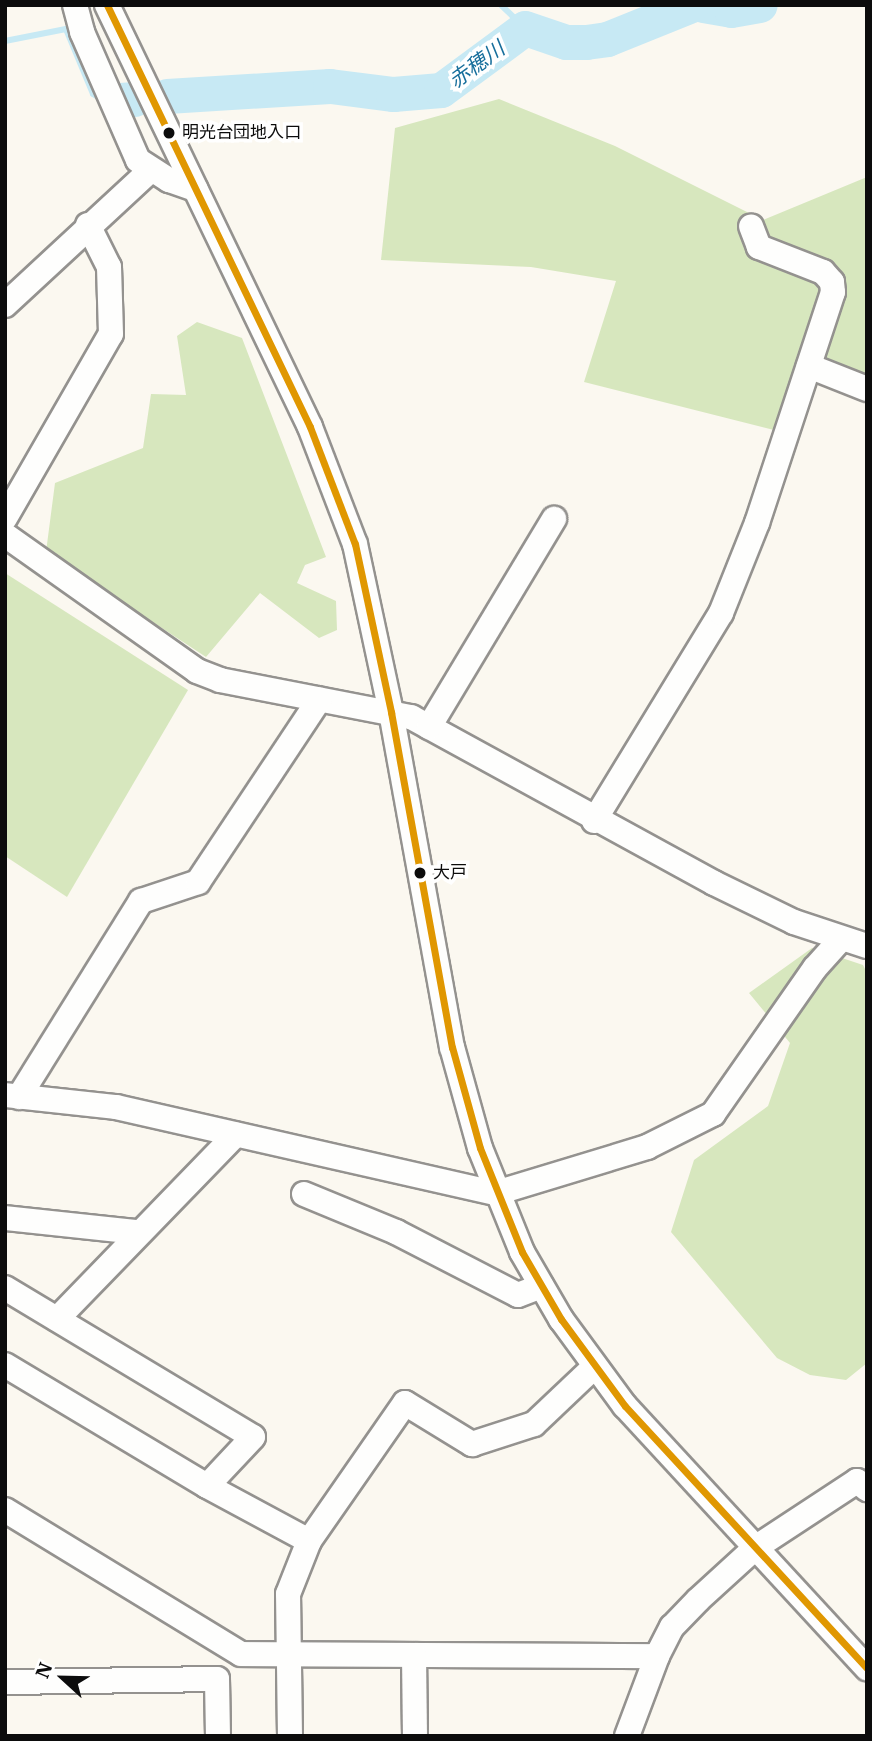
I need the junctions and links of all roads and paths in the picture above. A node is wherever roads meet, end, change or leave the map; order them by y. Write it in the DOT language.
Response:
graph roads {
  1 [pos="75,5"];
  2 [pos="107,5"];
  3 [pos="150,170"];
  4 [pos="195,189"];
  5 [pos="88,225"];
  6 [pos="751,226"];
  7 [pos="5,305"];
  8 [pos="809,366"];
  9 [pos="867,389"];
  10 [pos="5,519"];
  11 [pos="554,519"];
  12 [pos="5,535"];
  13 [pos="319,701"];
  14 [pos="391,712"];
  15 [pos="429,727"];
  16 [pos="594,821"];
  17 [pos="842,939"];
  18 [pos="867,946"];
  19 [pos="12,1096"];
  20 [pos="236,1134"];
  21 [pos="496,1192"];
  22 [pos="304,1194"];
  23 [pos="5,1218"];
  24 [pos="137,1232"];
  25 [pos="541,1286"];
  26 [pos="5,1289"];
  27 [pos="57,1319"];
  28 [pos="5,1364"];
  29 [pos="594,1367"];
  30 [pos="207,1486"];
  31 [pos="867,1489"];
  32 [pos="5,1510"];
  33 [pos="309,1541"];
  34 [pos="755,1548"];
  35 [pos="289,1654"];
  36 [pos="414,1655"];
  37 [pos="657,1656"];
  38 [pos="867,1668"];
  39 [pos="5,1682"];
  40 [pos="218,1736"];
  41 [pos="290,1736"];
  42 [pos="415,1736"];
  43 [pos="627,1736"];
  1 -- 3 [label="street"];
  2 -- 4 [label="street"];
  3 -- 4 [label="street"];
  3 -- 5 [label="street"];
  4 -- 14 [label="street"];
  5 -- 7 [label="street"];
  5 -- 10 [label="street"];
  6 -- 8 [label="street"];
  8 -- 9 [label="street"];
  8 -- 16 [label="street"];
  11 -- 15 [label="street"];
  12 -- 13 [label="street"];
  13 -- 14 [label="street"];
  13 -- 19 [label="street"];
  14 -- 15 [label="street"];
  14 -- 21 [label="street"];
  15 -- 16 [label="street"];
  16 -- 17 [label="street"];
  17 -- 18 [label="street"];
  17 -- 21 [label="street"];
  19 -- 20 [label="street"];
  20 -- 21 [label="street"];
  20 -- 24 [label="street"];
  21 -- 25 [label="street"];
  22 -- 25 [label="street"];
  23 -- 24 [label="street"];
  24 -- 27 [label="street"];
  25 -- 29 [label="street"];
  26 -- 27 [label="street"];
  27 -- 30 [label="street"];
  28 -- 30 [label="street"];
  29 -- 33 [label="street"];
  29 -- 34 [label="street"];
  30 -- 33 [label="street"];
  31 -- 34 [label="street"];
  32 -- 35 [label="street"];
  33 -- 35 [label="street"];
  34 -- 37 [label="street"];
  34 -- 38 [label="street"];
  35 -- 36 [label="street"];
  35 -- 41 [label="street"];
  36 -- 37 [label="street"];
  36 -- 42 [label="street"];
  37 -- 43 [label="street"];
  39 -- 40 [label="street"];
}
